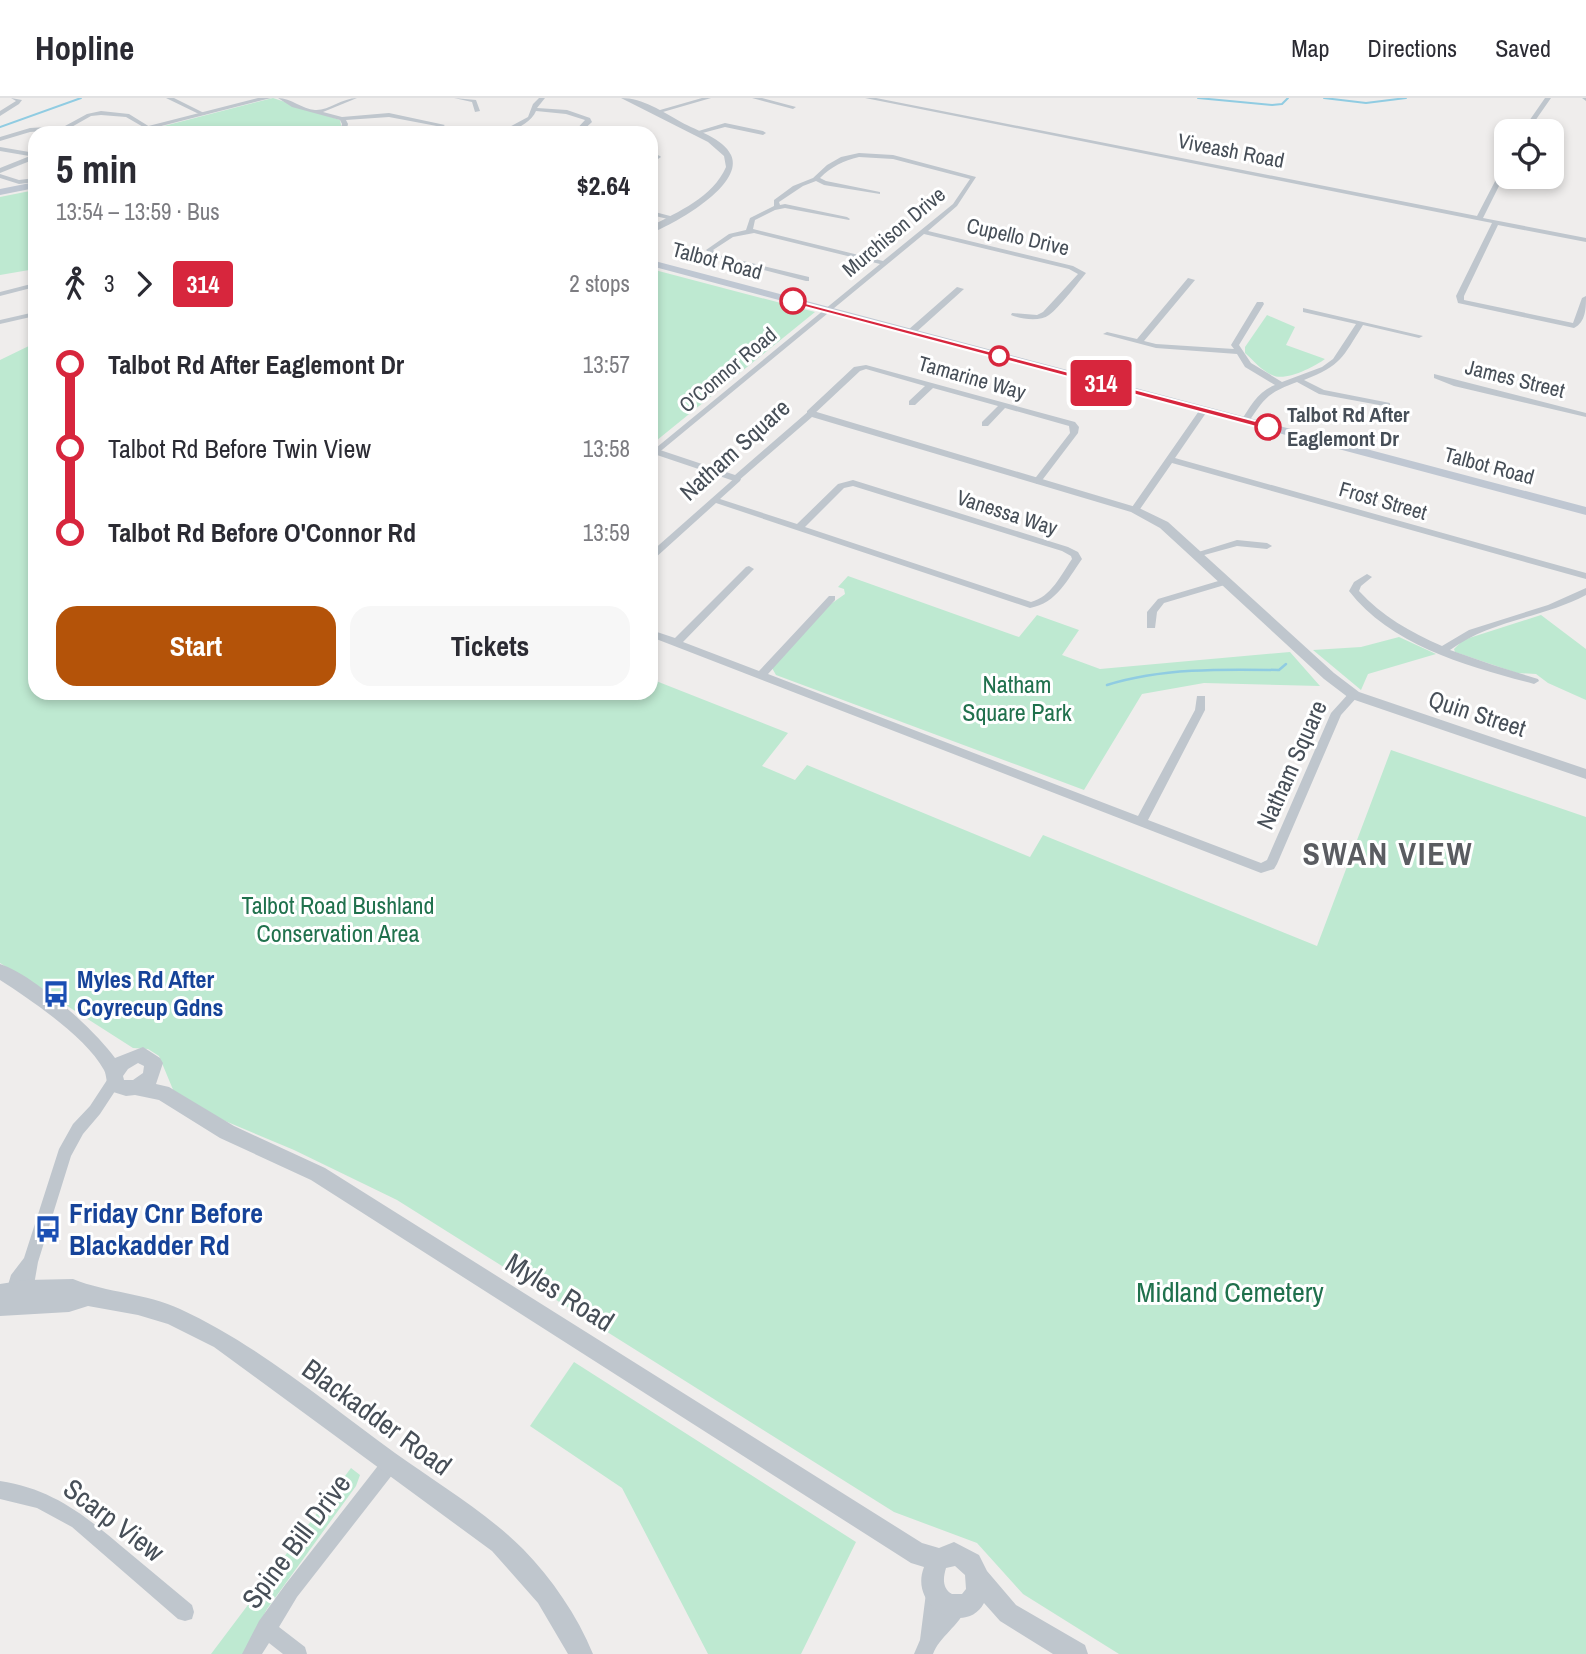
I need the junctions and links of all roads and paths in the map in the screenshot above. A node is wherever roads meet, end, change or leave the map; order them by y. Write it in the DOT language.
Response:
graph roads {
  1 [pos="169,98"];
  2 [pos="267,98"];
  3 [pos="281,98"];
  4 [pos="354,98"];
  5 [pos="457,98"];
  6 [pos="542,98"];
  7 [pos="625,98"];
  8 [pos="708,98"];
  9 [pos="755,98"];
  10 [pos="868,98"];
  11 [pos="1548,98"];
  12 [pos="16,99"];
  13 [pos="27,99"];
  14 [pos="252,99"];
  15 [pos="793,107"];
  16 [pos="535,108"];
  17 [pos="321,111"];
  18 [pos="477,111"];
  19 [pos="656,112"];
  20 [pos="0,114"];
  21 [pos="203,114"];
  22 [pos="342,118"];
  23 [pos="1533,119"];
  24 [pos="451,123"];
  25 [pos="70,126"];
  26 [pos="144,126"];
  27 [pos="155,126"];
  28 [pos="345,126"];
  29 [pos="437,126"];
  30 [pos="444,126"];
  31 [pos="517,126"];
  32 [pos="584,126"];
  33 [pos="28,131"];
  34 [pos="695,133"];
  35 [pos="763,133"];
  36 [pos="0,139"];
  37 [pos="0,149"];
  38 [pos="28,155"];
  39 [pos="28,159"];
  40 [pos="0,171"];
  41 [pos="0,176"];
  42 [pos="817,179"];
  43 [pos="28,183"];
  44 [pos="28,185"];
  45 [pos="1494,189"];
  46 [pos="0,192"];
  47 [pos="878,193"];
  48 [pos="777,206"];
  49 [pos="658,215"];
  50 [pos="672,218"];
  51 [pos="1479,218"];
  52 [pos="847,219"];
  53 [pos="1496,222"];
  54 [pos="658,226"];
  55 [pos="750,230"];
  56 [pos="923,232"];
  57 [pos="1586,240"];
  58 [pos="885,263"];
  59 [pos="658,265"];
  60 [pos="806,279"];
  61 [pos="1191,281"];
  62 [pos="28,287"];
  63 [pos="960,289"];
  64 [pos="0,293"];
  65 [pos="1586,298"];
  66 [pos="1260,304"];
  67 [pos="827,310"];
  68 [pos="1306,310"];
  69 [pos="1015,315"];
  70 [pos="28,316"];
  71 [pos="0,322"];
  72 [pos="1359,325"];
  73 [pos="911,332"];
  74 [pos="1107,334"];
  75 [pos="1419,336"];
  76 [pos="1139,342"];
  77 [pos="1238,352"];
  78 [pos="1437,376"];
  79 [pos="1297,379"];
  80 [pos="1279,384"];
  81 [pos="931,385"];
  82 [pos="912,403"];
  83 [pos="1003,405"];
  84 [pos="1387,405"];
  85 [pos="1204,410"];
  86 [pos="810,413"];
  87 [pos="1586,415"];
  88 [pos="1245,421"];
  89 [pos="985,424"];
  90 [pos="658,450"];
  91 [pos="658,455"];
  92 [pos="1171,460"];
  93 [pos="737,479"];
  94 [pos="1037,481"];
  95 [pos="715,500"];
  96 [pos="1135,510"];
  97 [pos="1586,512"];
  98 [pos="799,528"];
  99 [pos="1267,547"];
  100 [pos="658,551"];
  101 [pos="1197,554"];
  102 [pos="749,569"];
  103 [pos="1586,576"];
  104 [pos="1367,577"];
  105 [pos="1225,582"];
  106 [pos="1586,591"];
  107 [pos="832,598"];
  108 [pos="1151,626"];
  109 [pos="658,636"];
  110 [pos="676,643"];
  111 [pos="1443,650"];
  112 [pos="761,675"];
  113 [pos="1534,681"];
  114 [pos="1353,695"];
  115 [pos="1201,699"];
  116 [pos="1586,774"];
  117 [pos="1141,822"];
  118 [pos="3,977"];
  119 [pos="98,1046"];
  120 [pos="136,1055"];
  121 [pos="155,1068"];
  122 [pos="122,1082"];
  123 [pos="163,1093"];
  124 [pos="95,1110"];
  125 [pos="30,1262"];
  126 [pos="12,1298"];
  127 [pos="390,1464"];
  128 [pos="0,1490"];
  129 [pos="931,1572"];
  130 [pos="979,1579"];
  131 [pos="963,1606"];
  132 [pos="185,1612"];
  133 [pos="1008,1613"];
  134 [pos="266,1628"];
  135 [pos="926,1647"];
  136 [pos="251,1654"];
  137 [pos="298,1654"];
  138 [pos="581,1654"];
  139 [pos="1076,1654"];
  1 -- 21 [label="street"];
  2 -- 14 [label="street"];
  3 -- 17 [label="street"];
  4 -- 17 [label="street"];
  5 -- 18 [label="street"];
  6 -- 16 [label="street"];
  7 -- 19 [label="street"];
  8 -- 19 [label="street"];
  9 -- 15 [label="street"];
  10 -- 51 [label="street, Viveash Road"];
  11 -- 23 [label="street"];
  12 -- 13 [label="street"];
  12 -- 20 [label="street"];
  14 -- 21 [label="street"];
  16 -- 31 [label="street"];
  16 -- 32 [label="street"];
  17 -- 22 [label="street"];
  19 -- 34 [label="street"];
  21 -- 27 [label="street"];
  22 -- 28 [label="street"];
  22 -- 29 [label="street"];
  24 -- 30 [label="street"];
  25 -- 26 [label="street"];
  33 -- 36 [label="street"];
  34 -- 35 [label="street"];
  34 -- 50 [label="street"];
  37 -- 38 [label="street"];
  39 -- 40 [label="street"];
  41 -- 43 [label="street"];
  42 -- 47 [label="street"];
  42 -- 48 [label="street"];
  42 -- 56 [label="street, Murchison Drive"];
  44 -- 46 [label="main road"];
  45 -- 51 [label="street"];
  48 -- 52 [label="street"];
  48 -- 55 [label="street"];
  49 -- 50 [label="street"];
  50 -- 54 [label="street"];
  51 -- 53 [label="street, Viveash Road"];
  53 -- 57 [label="street, Viveash Road"];
  53 -- 65 [label="street"];
  55 -- 58 [label="street"];
  55 -- 60 [label="street"];
  56 -- 58 [label="street, Murchison Drive"];
  56 -- 69 [label="street, Cupello Drive"];
  58 -- 67 [label="street, Murchison Drive"];
  59 -- 67 [label="main road, Talbot Road"];
  61 -- 76 [label="street"];
  62 -- 64 [label="street"];
  63 -- 73 [label="street"];
  66 -- 77 [label="street"];
  67 -- 73 [label="main road, Talbot Road"];
  67 -- 90 [label="street, O'Connor Road"];
  68 -- 72 [label="street"];
  70 -- 71 [label="street"];
  72 -- 75 [label="street"];
  72 -- 79 [label="street"];
  73 -- 85 [label="main road, Talbot Road"];
  74 -- 76 [label="street"];
  76 -- 77 [label="street"];
  77 -- 80 [label="street"];
  78 -- 87 [label="street, James Street"];
  79 -- 80 [label="street"];
  79 -- 84 [label="street"];
  80 -- 88 [label="street"];
  81 -- 82 [label="street"];
  81 -- 83 [label="street, Tamarine Way"];
  81 -- 86 [label="street, Tamarine Way"];
  83 -- 89 [label="street"];
  83 -- 94 [label="street, Tamarine Way"];
  85 -- 88 [label="main road, Talbot Road"];
  85 -- 92 [label="street"];
  86 -- 93 [label="street, Natham Square"];
  86 -- 94 [label="street, Natham Square"];
  88 -- 97 [label="main road, Talbot Road"];
  91 -- 93 [label="street"];
  92 -- 96 [label="street"];
  92 -- 103 [label="street, Frost Street"];
  93 -- 95 [label="street, Natham Square"];
  94 -- 96 [label="street, Natham Square"];
  95 -- 98 [label="street, Vanessa Way"];
  95 -- 100 [label="street, Natham Square"];
  96 -- 101 [label="street, Natham Square"];
  98 -- 98 [label="street, Vanessa Way"];
  99 -- 101 [label="street"];
  101 -- 105 [label="street, Natham Square"];
  102 -- 110 [label="street"];
  104 -- 111 [label="street"];
  105 -- 108 [label="street"];
  105 -- 114 [label="street, Natham Square"];
  106 -- 111 [label="street"];
  107 -- 112 [label="street"];
  109 -- 110 [label="street, Natham Square"];
  110 -- 112 [label="street, Natham Square"];
  111 -- 113 [label="street"];
  112 -- 117 [label="street, Natham Square"];
  114 -- 116 [label="street, Quin Street"];
  114 -- 117 [label="street, Natham Square"];
  115 -- 117 [label="street"];
  118 -- 119 [label="street"];
  119 -- 120 [label="street"];
  119 -- 122 [label="street"];
  120 -- 121 [label="street"];
  120 -- 122 [label="street"];
  121 -- 122 [label="street"];
  121 -- 123 [label="street"];
  122 -- 123 [label="street, Myles Road"];
  122 -- 124 [label="street"];
  123 -- 129 [label="street, Myles Road"];
  124 -- 125 [label="street"];
  125 -- 126 [label="street"];
  126 -- 127 [label="street, Blackadder Road"];
  127 -- 134 [label="street, Spine Bill Drive"];
  127 -- 138 [label="street, Blackadder Road"];
  128 -- 132 [label="street, Scarp View"];
  129 -- 130 [label="street, Myles Road"];
  129 -- 131 [label="street, Myles Road"];
  129 -- 135 [label="street"];
  130 -- 131 [label="street"];
  130 -- 133 [label="street, Myles Road"];
  131 -- 133 [label="street, Myles Road"];
  131 -- 135 [label="street"];
  133 -- 139 [label="street, Myles Road"];
  134 -- 136 [label="street, Spine Bill Drive"];
  134 -- 137 [label="street"];
}
